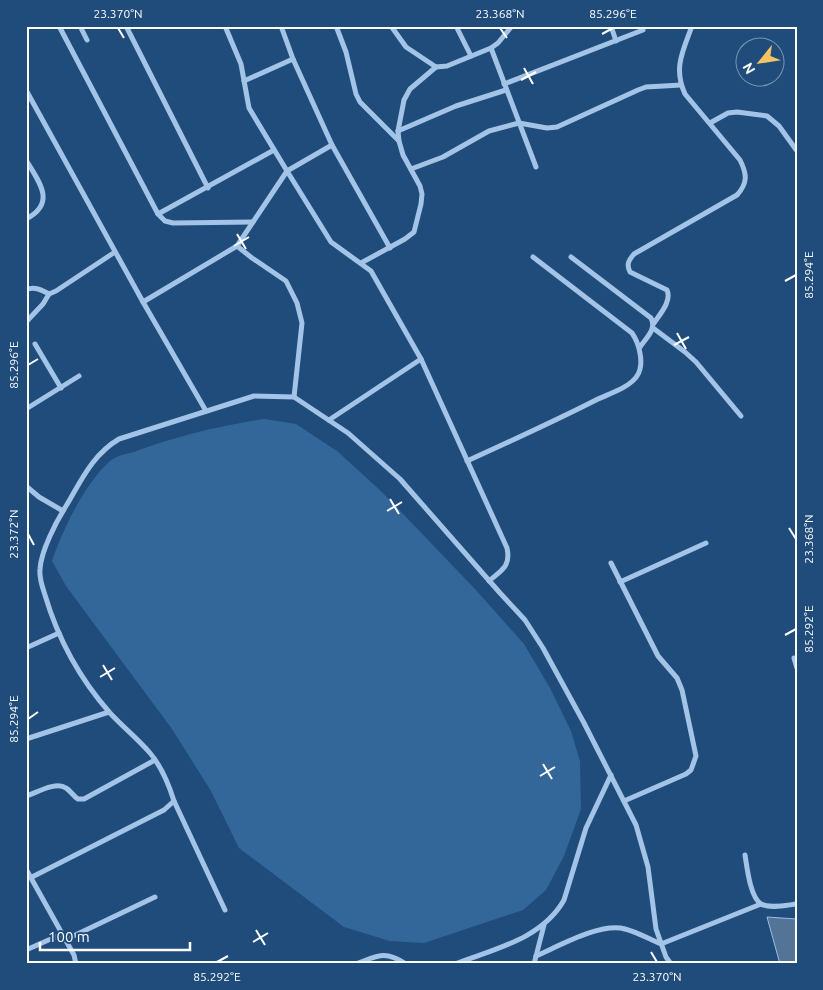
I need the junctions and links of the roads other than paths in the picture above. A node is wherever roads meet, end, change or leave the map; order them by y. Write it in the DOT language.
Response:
graph roads {
  1 [pos="59,26"];
  2 [pos="80,26"];
  3 [pos="126,26"];
  4 [pos="226,26"];
  5 [pos="281,26"];
  6 [pos="336,26"];
  7 [pos="391,26"];
  8 [pos="456,26"];
  9 [pos="512,26"];
  10 [pos="611,26"];
  11 [pos="692,26"];
  12 [pos="643,30"];
  13 [pos="88,40"];
  14 [pos="616,41"];
  15 [pos="491,48"];
  16 [pos="471,56"];
  17 [pos="294,59"];
  18 [pos="436,67"];
  19 [pos="244,81"];
  20 [pos="504,84"];
  21 [pos="681,85"];
  22 [pos="26,90"];
  23 [pos="506,90"];
  24 [pos="519,123"];
  25 [pos="710,123"];
  26 [pos="398,131"];
  27 [pos="399,141"];
  28 [pos="332,145"];
  29 [pos="274,150"];
  30 [pos="797,151"];
  31 [pos="26,160"];
  32 [pos="536,167"];
  33 [pos="411,169"];
  34 [pos="287,171"];
  35 [pos="208,188"];
  36 [pos="158,214"];
  37 [pos="26,219"];
  38 [pos="253,222"];
  39 [pos="237,246"];
  40 [pos="390,248"];
  41 [pos="115,252"];
  42 [pos="533,257"];
  43 [pos="570,257"];
  44 [pos="361,263"];
  45 [pos="26,290"];
  46 [pos="49,294"];
  47 [pos="143,302"];
  48 [pos="26,322"];
  49 [pos="654,326"];
  50 [pos="35,344"];
  51 [pos="640,347"];
  52 [pos="421,359"];
  53 [pos="79,376"];
  54 [pos="60,388"];
  55 [pos="294,397"];
  56 [pos="26,409"];
  57 [pos="206,411"];
  58 [pos="742,416"];
  59 [pos="329,420"];
  60 [pos="467,461"];
  61 [pos="26,486"];
  62 [pos="63,510"];
  63 [pos="706,542"];
  64 [pos="611,563"];
  65 [pos="489,581"];
  66 [pos="620,582"];
  67 [pos="59,633"];
  68 [pos="26,648"];
  69 [pos="794,658"];
  70 [pos="797,668"];
  71 [pos="109,712"];
  72 [pos="26,738"];
  73 [pos="155,760"];
  74 [pos="610,775"];
  75 [pos="26,796"];
  76 [pos="174,801"];
  77 [pos="624,801"];
  78 [pos="745,855"];
  79 [pos="26,869"];
  80 [pos="32,876"];
  81 [pos="155,897"];
  82 [pos="761,904"];
  83 [pos="797,904"];
  84 [pos="225,910"];
  85 [pos="544,925"];
  86 [pos="62,934"];
  87 [pos="65,940"];
  88 [pos="661,944"];
  89 [pos="26,950"];
  90 [pos="536,956"];
  91 [pos="76,964"];
  92 [pos="356,964"];
  93 [pos="406,964"];
  94 [pos="455,964"];
  95 [pos="534,964"];
  96 [pos="671,964"];
  1 -- 36 [label="street"];
  2 -- 13 [label="street"];
  3 -- 35 [label="street"];
  4 -- 19 [label="street"];
  5 -- 17 [label="street"];
  6 -- 27 [label="street"];
  7 -- 18 [label="street"];
  8 -- 16 [label="street"];
  9 -- 15 [label="street"];
  10 -- 14 [label="street"];
  11 -- 21 [label="street"];
  12 -- 14 [label="street"];
  14 -- 20 [label="street"];
  15 -- 16 [label="street"];
  15 -- 20 [label="street"];
  16 -- 18 [label="street"];
  17 -- 19 [label="street"];
  17 -- 28 [label="street"];
  18 -- 26 [label="street"];
  19 -- 29 [label="street"];
  20 -- 23 [label="street"];
  21 -- 24 [label="street"];
  21 -- 25 [label="street"];
  22 -- 41 [label="street"];
  23 -- 24 [label="street"];
  23 -- 26 [label="street"];
  24 -- 32 [label="street"];
  24 -- 33 [label="street"];
  25 -- 30 [label="street"];
  25 -- 49 [label="street"];
  26 -- 27 [label="street"];
  27 -- 33 [label="street"];
  28 -- 34 [label="street"];
  28 -- 40 [label="street"];
  29 -- 34 [label="street"];
  29 -- 35 [label="street"];
  31 -- 37 [label="street"];
  33 -- 40 [label="street"];
  34 -- 38 [label="street"];
  34 -- 44 [label="street"];
  35 -- 36 [label="street"];
  36 -- 38 [label="street"];
  38 -- 39 [label="street"];
  39 -- 47 [label="street"];
  39 -- 55 [label="street"];
  40 -- 44 [label="street"];
  41 -- 46 [label="street"];
  41 -- 47 [label="street"];
  42 -- 51 [label="street"];
  43 -- 49 [label="street"];
  44 -- 52 [label="street"];
  45 -- 46 [label="street"];
  46 -- 48 [label="street"];
  47 -- 57 [label="street"];
  49 -- 51 [label="street"];
  49 -- 58 [label="street"];
  50 -- 54 [label="street"];
  51 -- 60 [label="street"];
  52 -- 59 [label="street"];
  52 -- 60 [label="street"];
  53 -- 54 [label="street"];
  54 -- 56 [label="street"];
  55 -- 57 [label="street"];
  55 -- 59 [label="street"];
  57 -- 62 [label="street"];
  59 -- 65 [label="street"];
  60 -- 65 [label="street"];
  61 -- 62 [label="street"];
  62 -- 67 [label="street"];
  63 -- 66 [label="street"];
  64 -- 66 [label="street"];
  65 -- 74 [label="street"];
  66 -- 77 [label="street"];
  67 -- 68 [label="street"];
  67 -- 71 [label="street"];
  69 -- 70 [label="street"];
  71 -- 72 [label="street"];
  71 -- 73 [label="street"];
  73 -- 75 [label="street"];
  73 -- 76 [label="street"];
  74 -- 77 [label="street"];
  74 -- 85 [label="street"];
  76 -- 80 [label="street"];
  76 -- 84 [label="street"];
  77 -- 88 [label="street"];
  78 -- 82 [label="street"];
  79 -- 80 [label="street"];
  80 -- 86 [label="street"];
  81 -- 87 [label="street"];
  82 -- 83 [label="street"];
  82 -- 88 [label="street"];
  85 -- 90 [label="street"];
  85 -- 94 [label="street"];
  86 -- 87 [label="street"];
  86 -- 89 [label="street"];
  87 -- 91 [label="street"];
  88 -- 90 [label="street"];
  88 -- 96 [label="street"];
  90 -- 95 [label="street"];
  92 -- 93 [label="street"];
}
